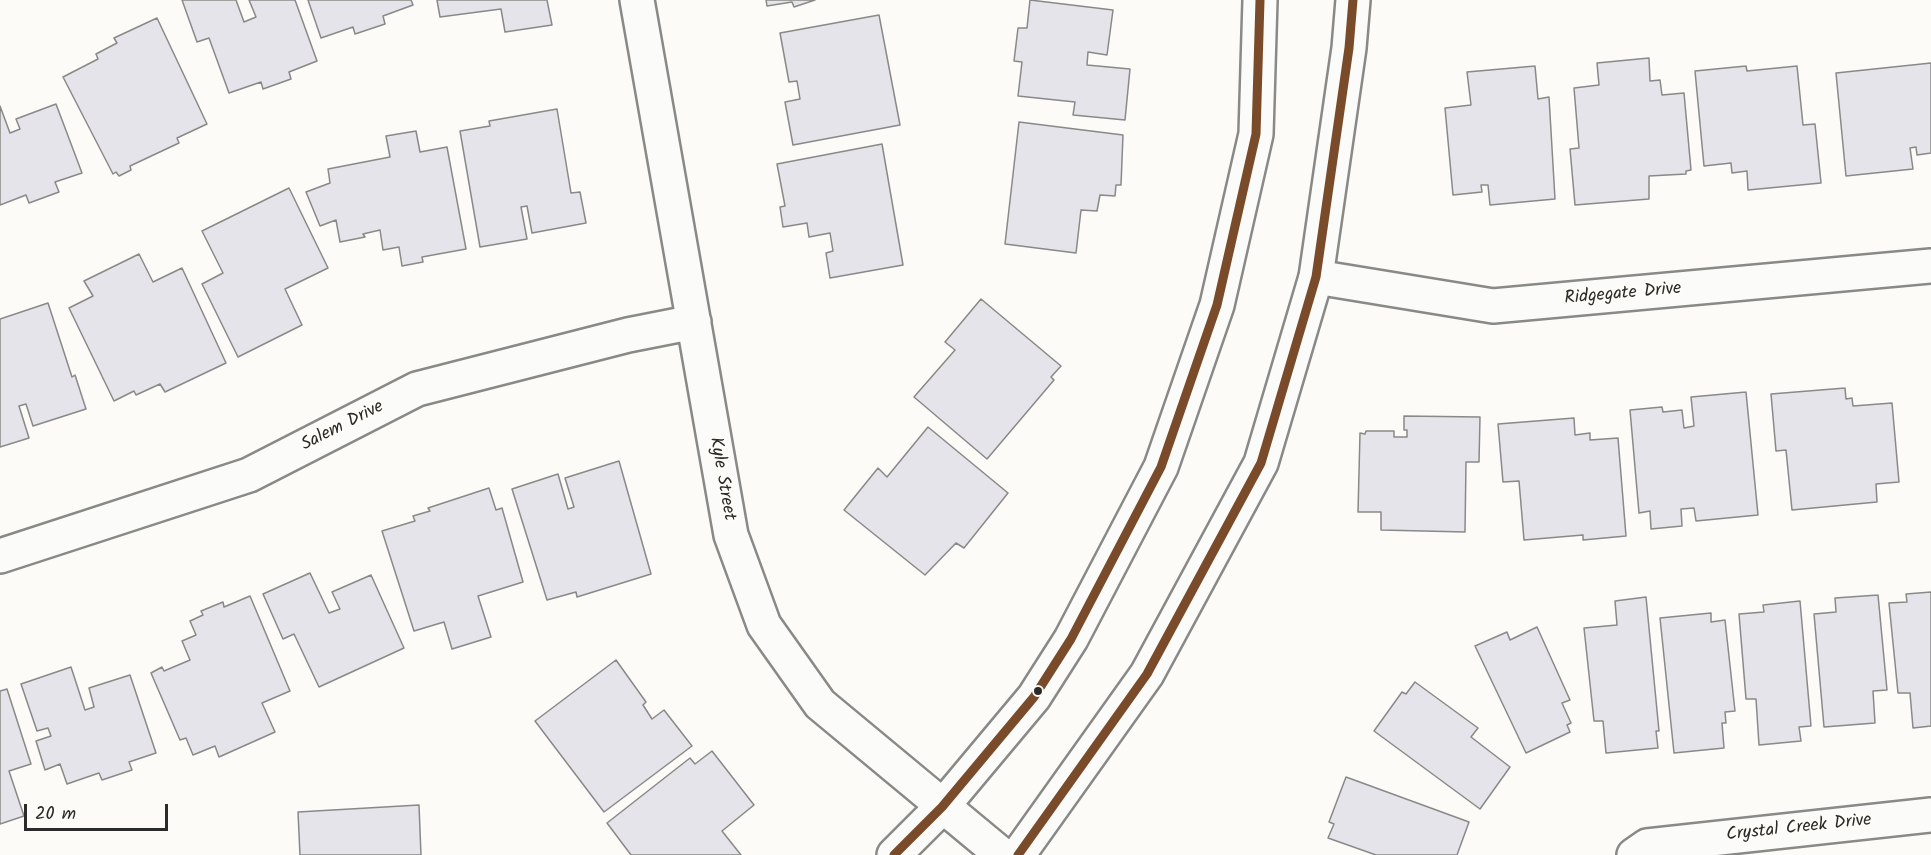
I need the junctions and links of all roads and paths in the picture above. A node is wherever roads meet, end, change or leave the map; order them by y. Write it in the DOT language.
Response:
graph roads {
  1 [pos="637,0"];
  2 [pos="1260,0"];
  3 [pos="1353,0"];
  4 [pos="1931,266"];
  5 [pos="1316,277"];
  6 [pos="694,322"];
  7 [pos="0,556"];
  8 [pos="942,807"];
  9 [pos="1931,815"];
  10 [pos="894,855"];
  11 [pos="1002,855"];
  12 [pos="1018,855"];
  13 [pos="1634,855"];
  1 -- 6 [label="street, Kyle Street"];
  2 -- 8 [label="street"];
  3 -- 5 [label="street"];
  4 -- 5 [label="street, Ridgegate Drive"];
  5 -- 12 [label="street"];
  6 -- 7 [label="street, Salem Drive"];
  6 -- 8 [label="street, Kyle Street"];
  8 -- 10 [label="street"];
  8 -- 11 [label="street, Kyle Street"];
  9 -- 13 [label="street, Crystal Creek Drive"];
}
